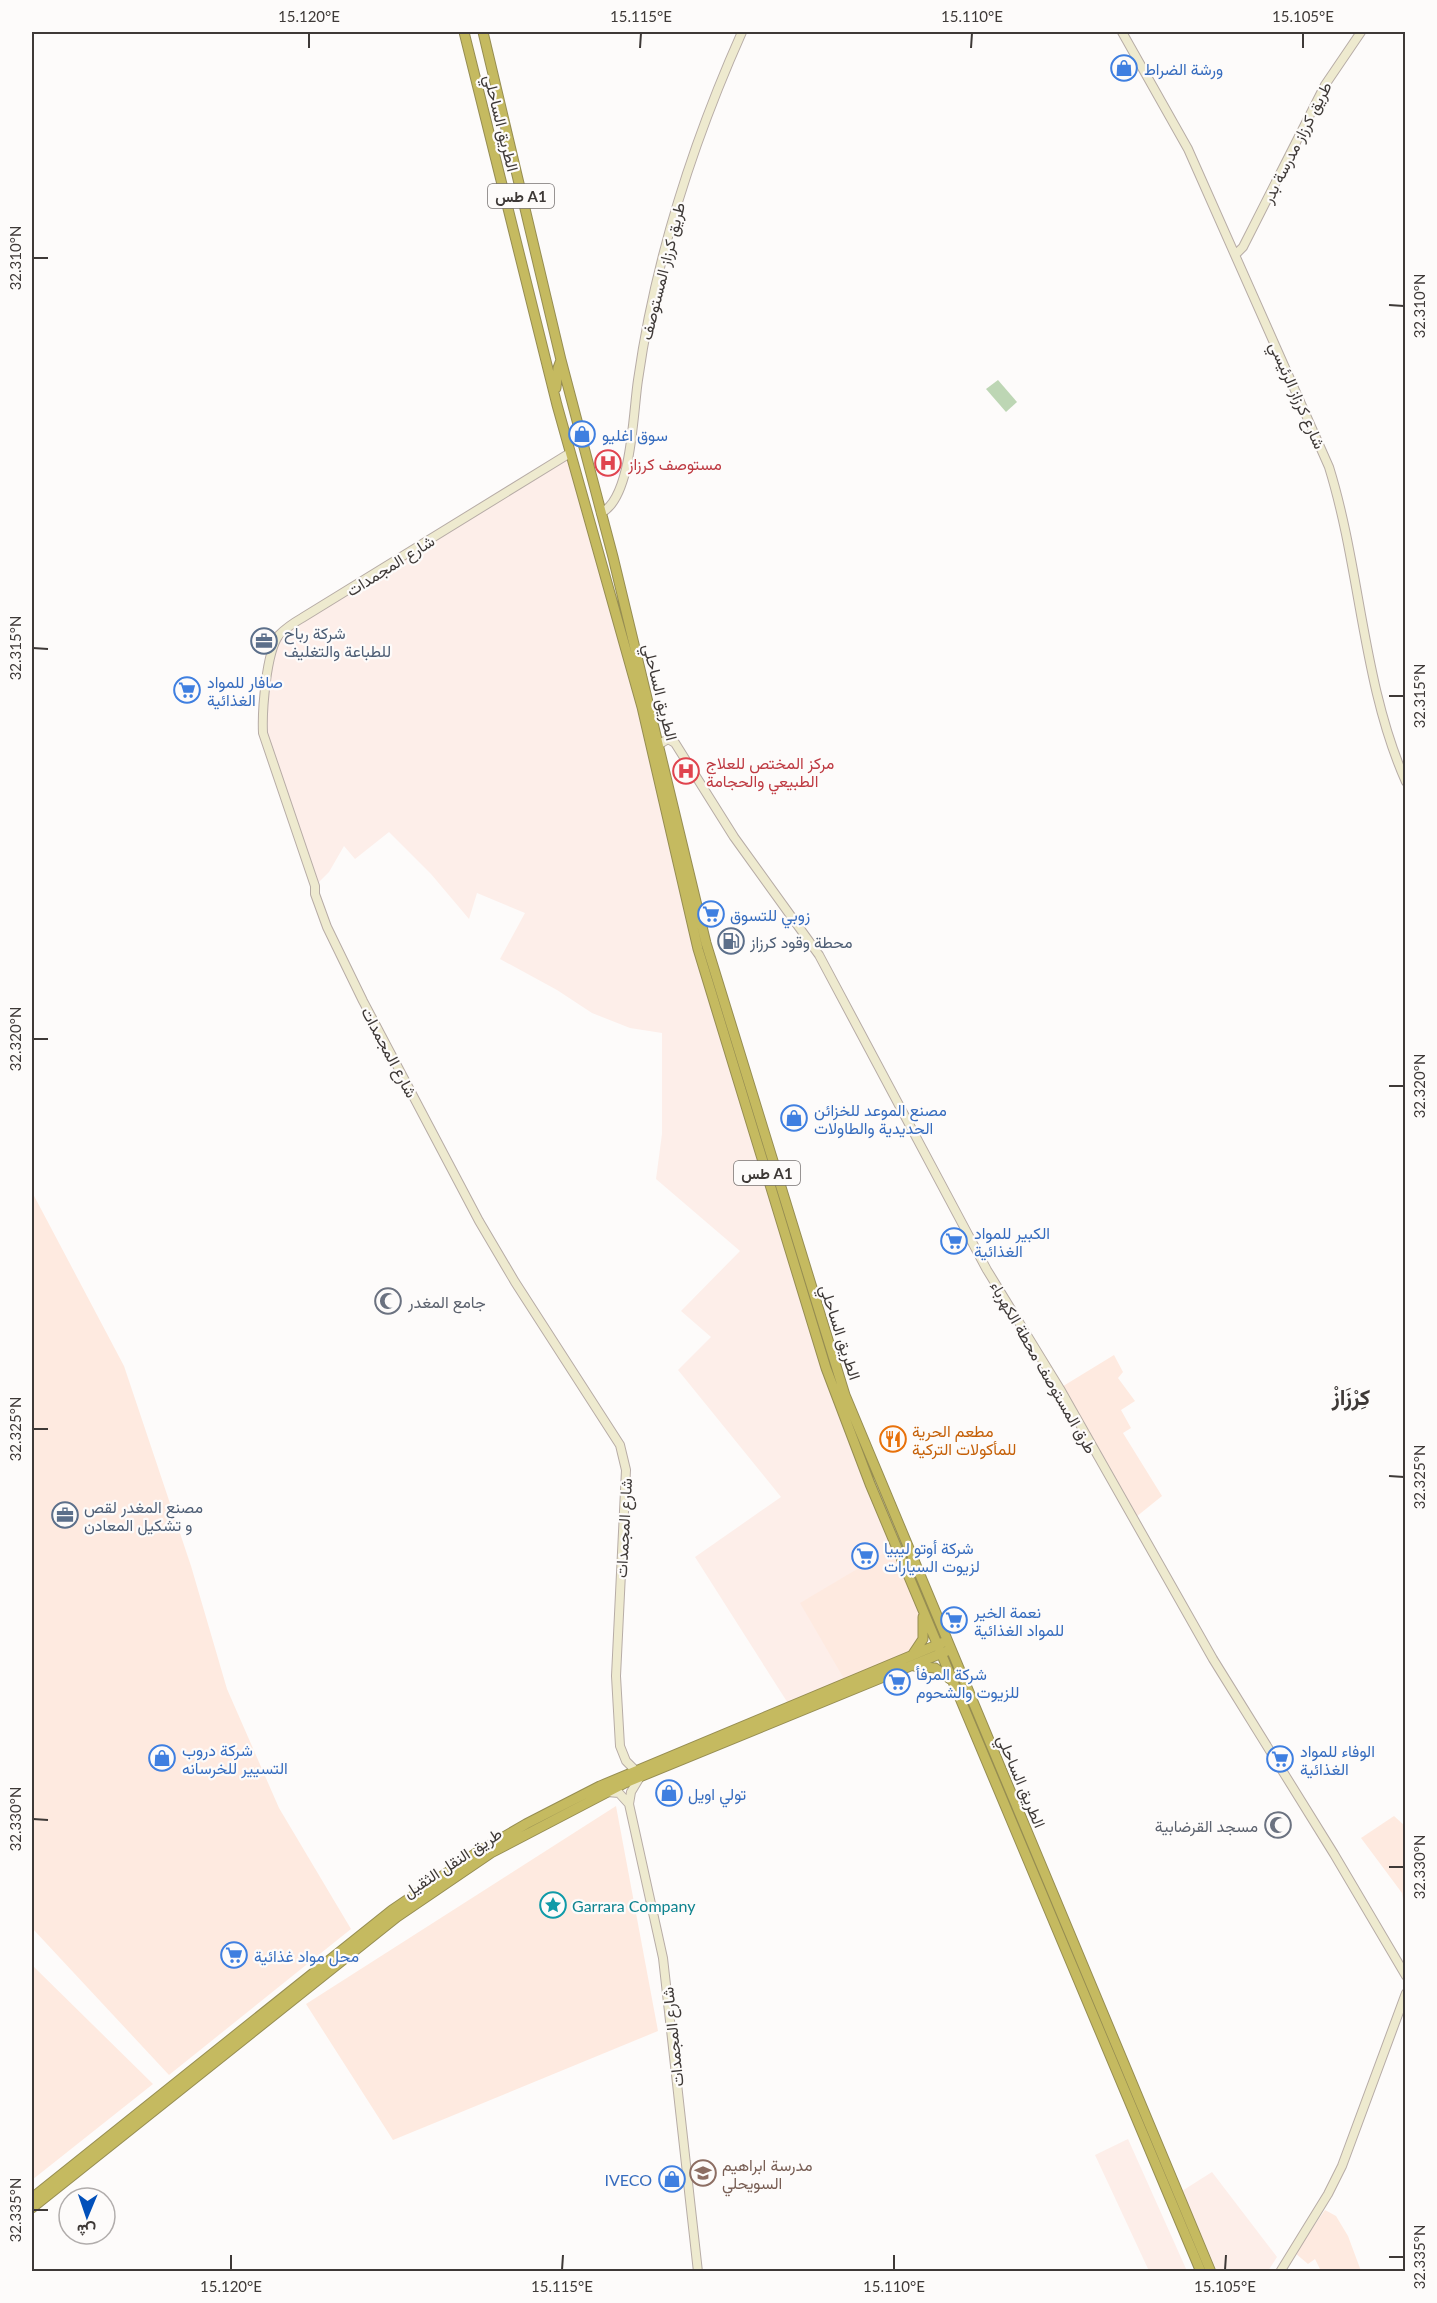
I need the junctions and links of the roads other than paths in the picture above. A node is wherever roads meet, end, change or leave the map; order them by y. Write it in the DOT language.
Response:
graph roads {
  1 [pos="464,32"];
  2 [pos="483,32"];
  3 [pos="742,32"];
  4 [pos="1122,32"];
  5 [pos="1361,32"];
  6 [pos="1236,254"];
  7 [pos="561,360"];
  8 [pos="555,395"];
  9 [pos="570,453"];
  10 [pos="601,513"];
  11 [pos="655,747"];
  12 [pos="1406,782"];
  13 [pos="922,1609"];
  14 [pos="951,1644"];
  15 [pos="940,1649"];
  16 [pos="909,1662"];
  17 [pos="954,1683"];
  18 [pos="638,1774"];
  19 [pos="607,1792"];
  20 [pos="629,1804"];
  21 [pos="1406,1976"];
  22 [pos="1406,1993"];
  23 [pos="211,2059"];
  24 [pos="49,2189"];
  25 [pos="32,2198"];
  26 [pos="32,2208"];
  27 [pos="698,2271"];
  28 [pos="1201,2271"];
  29 [pos="1211,2271"];
  30 [pos="1280,2271"];
  1 -- 8 [label="highway, الطريق الساحلي / طس A1"];
  2 -- 7 [label="highway, الطريق الساحلي / طس A1"];
  3 -- 10 [label="main road, طريق كرزاز المستوصف"];
  4 -- 6 [label="main road, شارع كرزاز الرئيسي"];
  5 -- 6 [label="main road, طريق كرزاز مدرسة بدر"];
  6 -- 12 [label="main road, شارع كرزاز الرئيسي"];
  7 -- 8 [label="highway, الطريق الساحلي / طس A1"];
  7 -- 10 [label="highway, الطريق الساحلي / طس A1"];
  8 -- 9 [label="highway, الطريق الساحلي / طس A1"];
  9 -- 11 [label="highway, الطريق الساحلي / طس A1"];
  9 -- 18 [label="main road, شارع المجمدات"];
  10 -- 11 [label="highway, الطريق الساحلي / طس A1"];
  11 -- 13 [label="highway, الطريق الساحلي / طس A1"];
  11 -- 14 [label="highway, الطريق الساحلي / طس A1"];
  11 -- 21 [label="main road, طرق المستوصف محطة الكهرباء"];
  13 -- 15 [label="highway, الطريق الساحلي / طس A1"];
  13 -- 16 [label="highway"];
  14 -- 15 [label="highway, طريق النقل الثقيل"];
  14 -- 29 [label="highway, الطريق الساحلي / طس A1"];
  15 -- 16 [label="highway, طريق النقل الثقيل"];
  15 -- 17 [label="highway, الطريق الساحلي / طس A1"];
  16 -- 17 [label="highway"];
  16 -- 18 [label="highway, طريق النقل الثقيل"];
  17 -- 28 [label="highway, الطريق الساحلي / طس A1"];
  18 -- 19 [label="highway, طريق النقل الثقيل"];
  18 -- 20 [label="main road"];
  18 -- 23 [label="highway, طريق النقل الثقيل"];
  19 -- 20 [label="main road"];
  19 -- 23 [label="highway, طريق النقل الثقيل"];
  20 -- 27 [label="main road, شارع المجمدات"];
  22 -- 30 [label="main road"];
  23 -- 24 [label="highway, طريق النقل الثقيل"];
  24 -- 25 [label="highway, طريق النقل الثقيل"];
  24 -- 26 [label="highway, طريق النقل الثقيل"];
}
